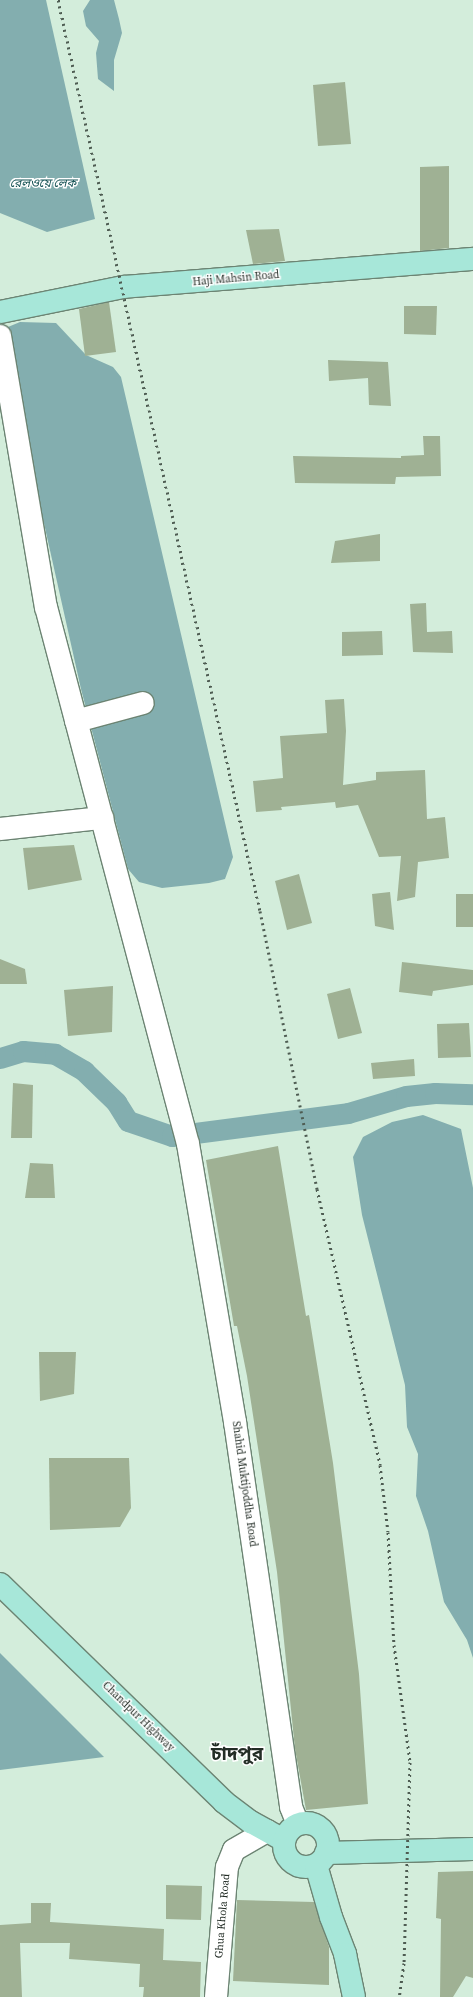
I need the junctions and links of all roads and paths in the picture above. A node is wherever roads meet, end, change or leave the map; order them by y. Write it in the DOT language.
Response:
graph roads {
  1 [pos="473,259"];
  2 [pos="0,312"];
  3 [pos="0,336"];
  4 [pos="143,703"];
  5 [pos="76,721"];
  6 [pos="102,818"];
  7 [pos="0,829"];
  8 [pos="0,1584"];
  9 [pos="290,1798"];
  10 [pos="298,1824"];
  11 [pos="267,1831"];
  12 [pos="473,1849"];
  13 [pos="321,1859"];
  14 [pos="216,1997"];
  15 [pos="354,1997"];
  1 -- 2 [label="main road, Haji Mahsin Road"];
  3 -- 5 [label="street, Shahid Muktijoddha Road"];
  4 -- 5 [label="street"];
  5 -- 6 [label="street, Shahid Muktijoddha Road"];
  6 -- 7 [label="street"];
  6 -- 9 [label="street, Shahid Muktijoddha Road"];
  8 -- 11 [label="main road, Chandpur Highway"];
  9 -- 10 [label="street, Shahid Muktijoddha Road"];
  9 -- 11 [label="street"];
  10 -- 11 [label="main road"];
  10 -- 13 [label="main road"];
  11 -- 13 [label="main road"];
  11 -- 14 [label="street, Ghua Khola Road"];
  12 -- 13 [label="main road"];
  13 -- 15 [label="main road"];
}
